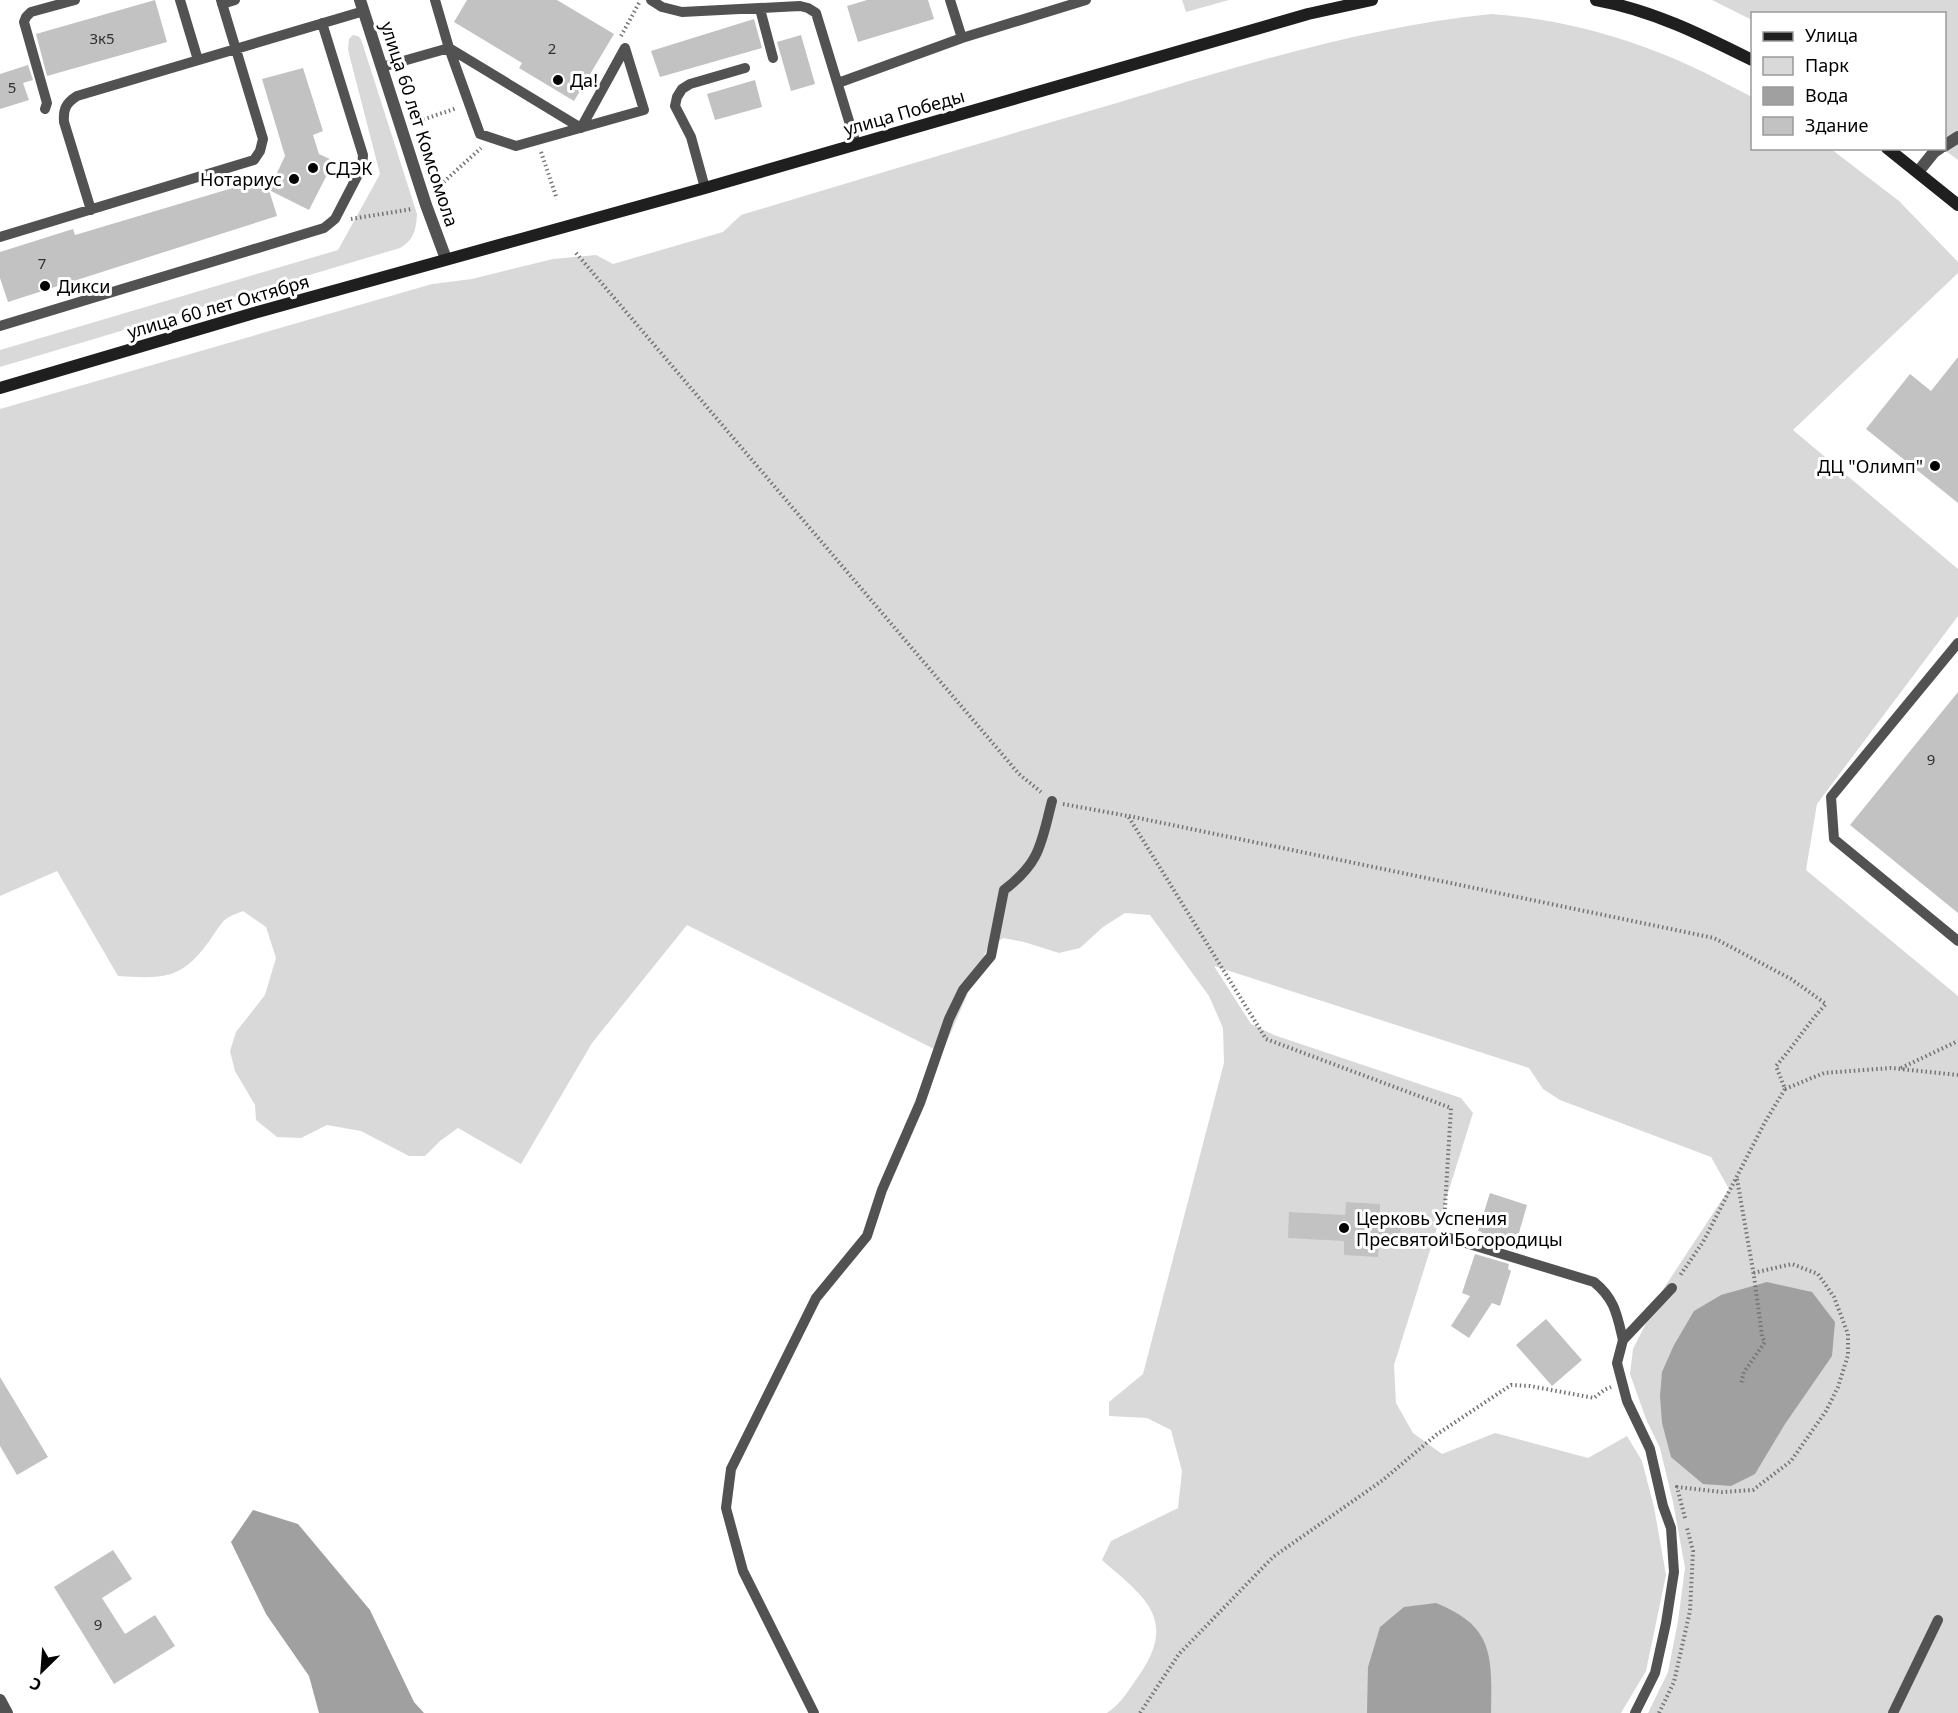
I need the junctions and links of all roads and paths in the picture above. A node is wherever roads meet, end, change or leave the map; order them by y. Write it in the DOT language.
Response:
graph roads {
  1 [pos="75,0"];
  2 [pos="180,0"];
  3 [pos="235,0"];
  4 [pos="435,0"];
  5 [pos="641,0"];
  6 [pos="651,0"];
  7 [pos="711,0"];
  8 [pos="815,0"];
  9 [pos="950,0"];
  10 [pos="1086,0"];
  11 [pos="1372,0"];
  12 [pos="1596,0"];
  13 [pos="222,2"];
  14 [pos="362,5"];
  15 [pos="760,9"];
  16 [pos="706,12"];
  17 [pos="820,20"];
  18 [pos="322,23"];
  19 [pos="962,38"];
  20 [pos="449,48"];
  21 [pos="625,48"];
  22 [pos="235,49"];
  23 [pos="773,58"];
  24 [pos="1751,59"];
  25 [pos="198,60"];
  26 [pos="382,67"];
  27 [pos="745,68"];
  28 [pos="838,82"];
  29 [pos="469,103"];
  30 [pos="45,109"];
  31 [pos="419,121"];
  32 [pos="581,128"];
  33 [pos="492,138"];
  34 [pos="537,140"];
  35 [pos="856,144"];
  36 [pos="1890,150"];
  37 [pos="1938,150"];
  38 [pos="1918,172"];
  39 [pos="437,188"];
  40 [pos="705,188"];
  41 [pos="557,199"];
  42 [pos="1958,205"];
  43 [pos="415,208"];
  44 [pos="91,210"];
  45 [pos="335,219"];
  46 [pos="0,237"];
  47 [pos="576,253"];
  48 [pos="446,259"];
  49 [pos="0,326"];
  50 [pos="0,388"];
  51 [pos="1958,643"];
  52 [pos="1052,801"];
  53 [pos="1128,816"];
  54 [pos="1958,941"];
  55 [pos="1958,1041"];
  56 [pos="1900,1069"];
  57 [pos="1958,1076"];
  58 [pos="1785,1089"];
  59 [pos="1737,1179"];
  60 [pos="1443,1236"];
  61 [pos="1753,1273"];
  62 [pos="1672,1288"];
  63 [pos="1623,1340"];
  64 [pos="1617,1363"];
  65 [pos="1741,1384"];
  66 [pos="1677,1487"];
  67 [pos="1938,1620"];
  68 [pos="0,1700"];
  69 [pos="8,1713"];
  70 [pos="814,1713"];
  71 [pos="1140,1713"];
  72 [pos="1635,1713"];
  73 [pos="1893,1713"];
  1 -- 30 [label="lane"];
  2 -- 25 [label="lane"];
  3 -- 13 [label="lane"];
  4 -- 20 [label="lane"];
  5 -- 21 [label="path"];
  6 -- 16 [label="lane"];
  7 -- 16 [label="lane"];
  8 -- 17 [label="lane"];
  9 -- 19 [label="lane"];
  10 -- 19 [label="lane"];
  11 -- 35 [label="street, улица Победы"];
  12 -- 24 [label="street"];
  13 -- 22 [label="lane"];
  14 -- 18 [label="lane"];
  14 -- 26 [label="street, улица 60 лет Комсомола"];
  15 -- 16 [label="lane"];
  15 -- 17 [label="lane"];
  15 -- 23 [label="lane"];
  17 -- 28 [label="lane"];
  18 -- 22 [label="lane"];
  18 -- 45 [label="lane"];
  19 -- 28 [label="lane"];
  20 -- 26 [label="lane"];
  20 -- 29 [label="lane"];
  20 -- 32 [label="lane"];
  21 -- 32 [label="lane"];
  21 -- 32 [label="lane"];
  22 -- 25 [label="lane"];
  22 -- 44 [label="lane"];
  25 -- 44 [label="lane"];
  26 -- 48 [label="street, улица 60 лет Комсомола"];
  27 -- 40 [label="lane"];
  28 -- 35 [label="lane"];
  29 -- 31 [label="path"];
  29 -- 33 [label="lane"];
  32 -- 34 [label="lane"];
  33 -- 34 [label="lane"];
  33 -- 39 [label="path"];
  34 -- 41 [label="path"];
  35 -- 40 [label="street, улица Победы"];
  36 -- 38 [label="street"];
  37 -- 38 [label="street"];
  38 -- 42 [label="street"];
  40 -- 48 [label="street, улица Победы"];
  43 -- 45 [label="path"];
  44 -- 46 [label="lane"];
  45 -- 49 [label="lane"];
  47 -- 52 [label="path"];
  48 -- 50 [label="street, улица 60 лет Октября"];
  51 -- 54 [label="lane"];
  52 -- 53 [label="path"];
  52 -- 70 [label="lane"];
  53 -- 58 [label="path"];
  53 -- 60 [label="path"];
  55 -- 56 [label="path"];
  56 -- 57 [label="path"];
  56 -- 58 [label="path"];
  58 -- 59 [label="path"];
  59 -- 61 [label="path"];
  59 -- 62 [label="path"];
  60 -- 63 [label="lane"];
  61 -- 65 [label="path"];
  61 -- 66 [label="path"];
  62 -- 63 [label="lane"];
  63 -- 64 [label="lane"];
  64 -- 71 [label="path"];
  64 -- 72 [label="lane"];
  67 -- 73 [label="lane"];
  68 -- 69 [label="street"];
}
